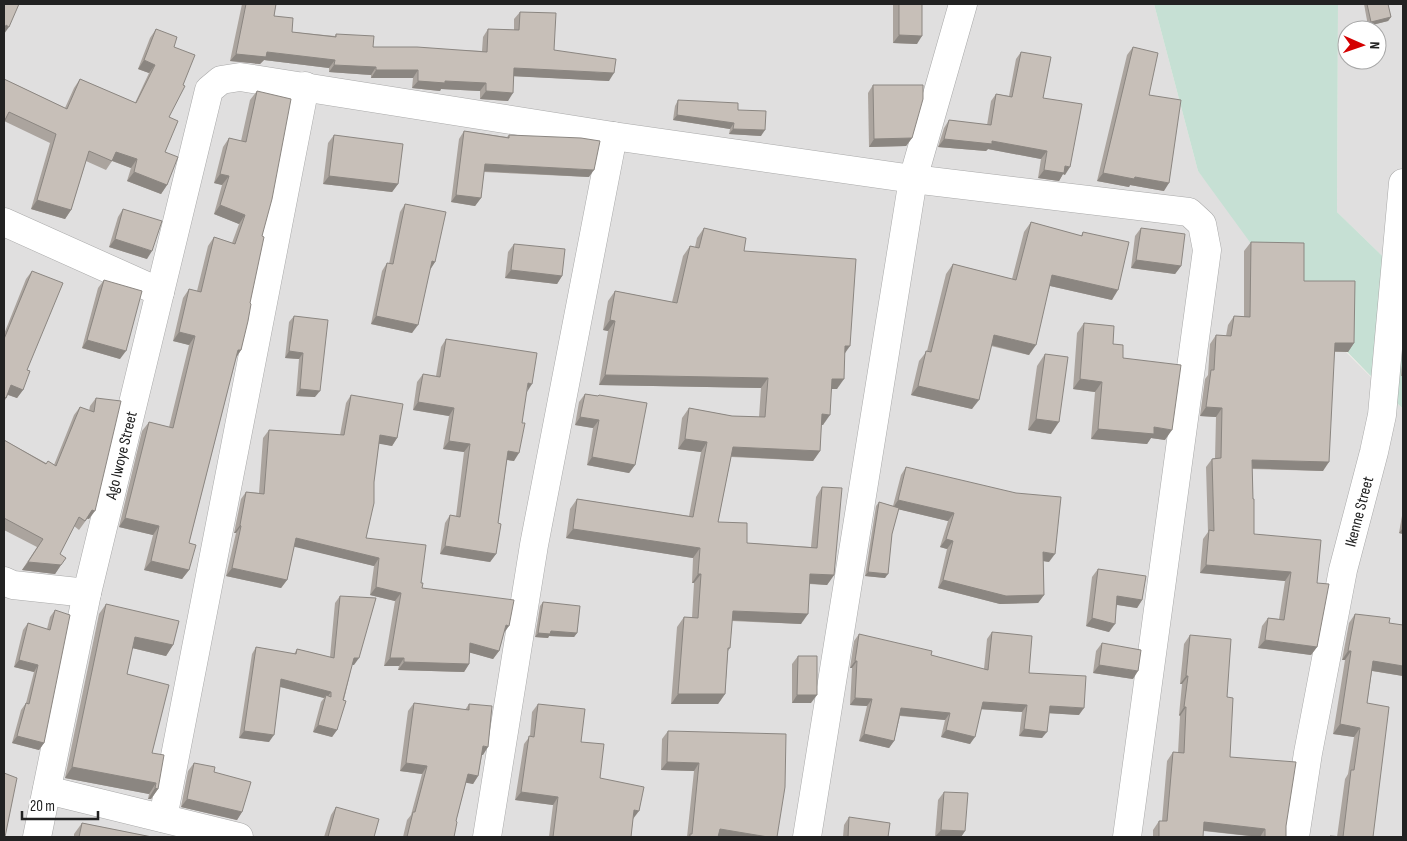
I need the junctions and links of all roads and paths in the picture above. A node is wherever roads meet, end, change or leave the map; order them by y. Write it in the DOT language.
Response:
graph roads {
  1 [pos="963,4"];
  2 [pos="305,86"];
  3 [pos="613,136"];
  4 [pos="913,179"];
  5 [pos="1403,182"];
  6 [pos="1402,219"];
  7 [pos="4,222"];
  8 [pos="160,292"];
  9 [pos="4,581"];
  10 [pos="87,593"];
  11 [pos="47,790"];
  12 [pos="163,818"];
  13 [pos="37,837"];
  14 [pos="239,837"];
  15 [pos="487,837"];
  16 [pos="807,837"];
  17 [pos="1128,837"];
  18 [pos="1296,837"];
  1 -- 4 [label="street"];
  2 -- 3 [label="street"];
  2 -- 8 [label="street, Ago Iwoye Street"];
  2 -- 12 [label="street"];
  3 -- 4 [label="street"];
  3 -- 15 [label="street"];
  4 -- 16 [label="street"];
  4 -- 17 [label="street"];
  5 -- 6 [label="street, Ikenne Street"];
  6 -- 18 [label="street, Ikenne Street"];
  7 -- 8 [label="street"];
  8 -- 10 [label="street, Ago Iwoye Street"];
  9 -- 10 [label="street"];
  10 -- 11 [label="street, Ago Iwoye Street"];
  11 -- 12 [label="street"];
  11 -- 13 [label="street, Ago Iwoye Street"];
  12 -- 14 [label="street"];
}
